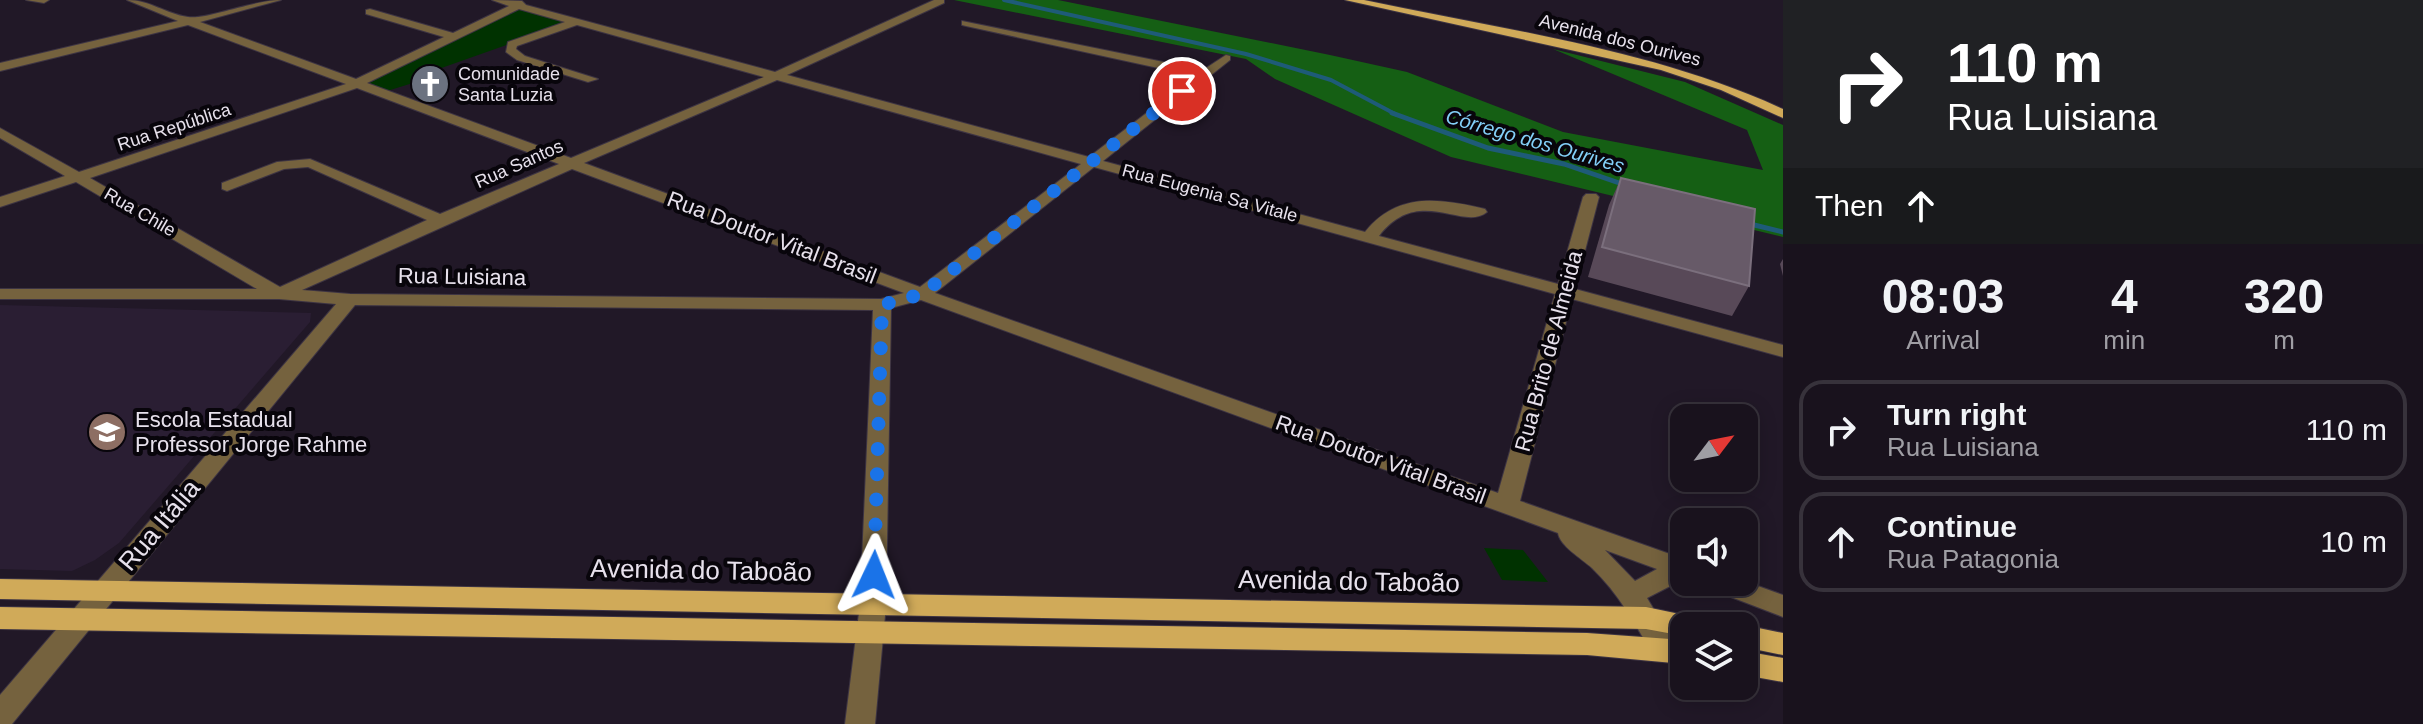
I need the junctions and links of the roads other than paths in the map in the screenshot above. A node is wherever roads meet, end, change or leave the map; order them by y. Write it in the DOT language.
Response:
graph roads {
  1 [pos="31,0"];
  2 [pos="44,0"];
  3 [pos="132,0"];
  4 [pos="276,0"];
  5 [pos="497,0"];
  6 [pos="530,0"];
  7 [pos="1350,0"];
  8 [pos="940,1"];
  9 [pos="518,6"];
  10 [pos="370,12"];
  11 [pos="190,21"];
  12 [pos="576,22"];
  13 [pos="966,23"];
  14 [pos="452,36"];
  15 [pos="1226,58"];
  16 [pos="0,67"];
  17 [pos="1204,74"];
  18 [pos="776,76"];
  19 [pos="592,79"];
  20 [pos="358,83"];
  21 [pos="1783,114"];
  22 [pos="0,132"];
  23 [pos="1093,160"];
  24 [pos="574,162"];
  25 [pos="79,177"];
  26 [pos="227,186"];
  27 [pos="1591,197"];
  28 [pos="0,202"];
  29 [pos="1479,212"];
  30 [pos="440,220"];
  31 [pos="1369,237"];
  32 [pos="237,267"];
  33 [pos="1563,290"];
  34 [pos="0,294"];
  35 [pos="279,294"];
  36 [pos="922,294"];
  37 [pos="203,296"];
  38 [pos="350,299"];
  39 [pos="882,305"];
  40 [pos="1783,351"];
  41 [pos="1507,505"];
  42 [pos="1550,521"];
  43 [pos="1670,564"];
  44 [pos="1670,576"];
  45 [pos="0,589"];
  46 [pos="103,591"];
  47 [pos="1633,594"];
  48 [pos="1756,596"];
  49 [pos="873,605"];
  50 [pos="1783,606"];
  51 [pos="0,618"];
  52 [pos="1646,618"];
  53 [pos="81,620"];
  54 [pos="1670,622"];
  55 [pos="869,634"];
  56 [pos="1758,639"];
  57 [pos="1783,644"];
  58 [pos="1670,645"];
  59 [pos="1670,650"];
  60 [pos="1758,666"];
  61 [pos="1783,670"];
  62 [pos="0,716"];
  63 [pos="860,724"];
  1 -- 2 [label="street"];
  3 -- 11 [label="street, Rua Doutor Vital Brasil"];
  4 -- 11 [label="street"];
  5 -- 9 [label="street, Rua Eugenia Sa Vitale"];
  6 -- 9 [label="street, Rua República"];
  7 -- 21 [label="main road, Avenida dos Ourives"];
  8 -- 18 [label="street, Rua Santos"];
  9 -- 12 [label="street, Rua Eugenia Sa Vitale"];
  9 -- 14 [label="street, Rua República"];
  10 -- 14 [label="street"];
  11 -- 16 [label="street"];
  11 -- 20 [label="street, Rua Doutor Vital Brasil"];
  12 -- 18 [label="street, Rua Eugenia Sa Vitale"];
  12 -- 19 [label="street"];
  13 -- 17 [label="street"];
  14 -- 20 [label="street, Rua República"];
  15 -- 17 [label="street"];
  17 -- 23 [label="street"];
  18 -- 23 [label="street, Rua Eugenia Sa Vitale"];
  18 -- 24 [label="street, Rua Santos"];
  20 -- 24 [label="street, Rua Doutor Vital Brasil"];
  20 -- 25 [label="street, Rua República"];
  22 -- 25 [label="street, Rua Chile"];
  23 -- 31 [label="street, Rua Eugenia Sa Vitale"];
  23 -- 36 [label="street"];
  24 -- 30 [label="street, Rua Santos"];
  24 -- 36 [label="street, Rua Doutor Vital Brasil"];
  25 -- 28 [label="street, Rua República"];
  25 -- 32 [label="street, Rua Chile"];
  26 -- 30 [label="street"];
  27 -- 33 [label="street, Rua Brito de Almeida"];
  29 -- 31 [label="street"];
  30 -- 35 [label="street, Rua Santos"];
  31 -- 33 [label="street, Rua Eugenia Sa Vitale"];
  32 -- 35 [label="street, Rua Chile"];
  32 -- 37 [label="street"];
  33 -- 40 [label="street, Rua Eugenia Sa Vitale"];
  33 -- 41 [label="street, Rua Brito de Almeida"];
  34 -- 37 [label="street, Rua Luisiana"];
  35 -- 37 [label="street, Rua Luisiana"];
  35 -- 38 [label="street, Rua Luisiana"];
  36 -- 39 [label="street, Rua Luisiana"];
  36 -- 41 [label="street, Rua Doutor Vital Brasil"];
  38 -- 39 [label="street, Rua Luisiana"];
  38 -- 46 [label="street, Rua Itália"];
  39 -- 49 [label="street"];
  41 -- 42 [label="street, Rua Doutor Vital Brasil"];
  42 -- 43 [label="street, Rua Doutor Vital Brasil"];
  42 -- 47 [label="street"];
  44 -- 47 [label="street"];
  45 -- 46 [label="main road, Avenida do Taboão"];
  46 -- 49 [label="main road, Avenida do Taboão"];
  46 -- 53 [label="street, Rua Itália"];
  47 -- 52 [label="street"];
  48 -- 50 [label="street"];
  49 -- 52 [label="main road, Avenida do Taboão"];
  49 -- 55 [label="street"];
  51 -- 53 [label="main road"];
  52 -- 54 [label="main road, Avenida do Taboão"];
  52 -- 58 [label="street"];
  53 -- 55 [label="main road"];
  53 -- 62 [label="street, Rua Itália"];
  55 -- 59 [label="main road"];
  55 -- 63 [label="street"];
  56 -- 57 [label="main road"];
  60 -- 61 [label="main road"];
}
